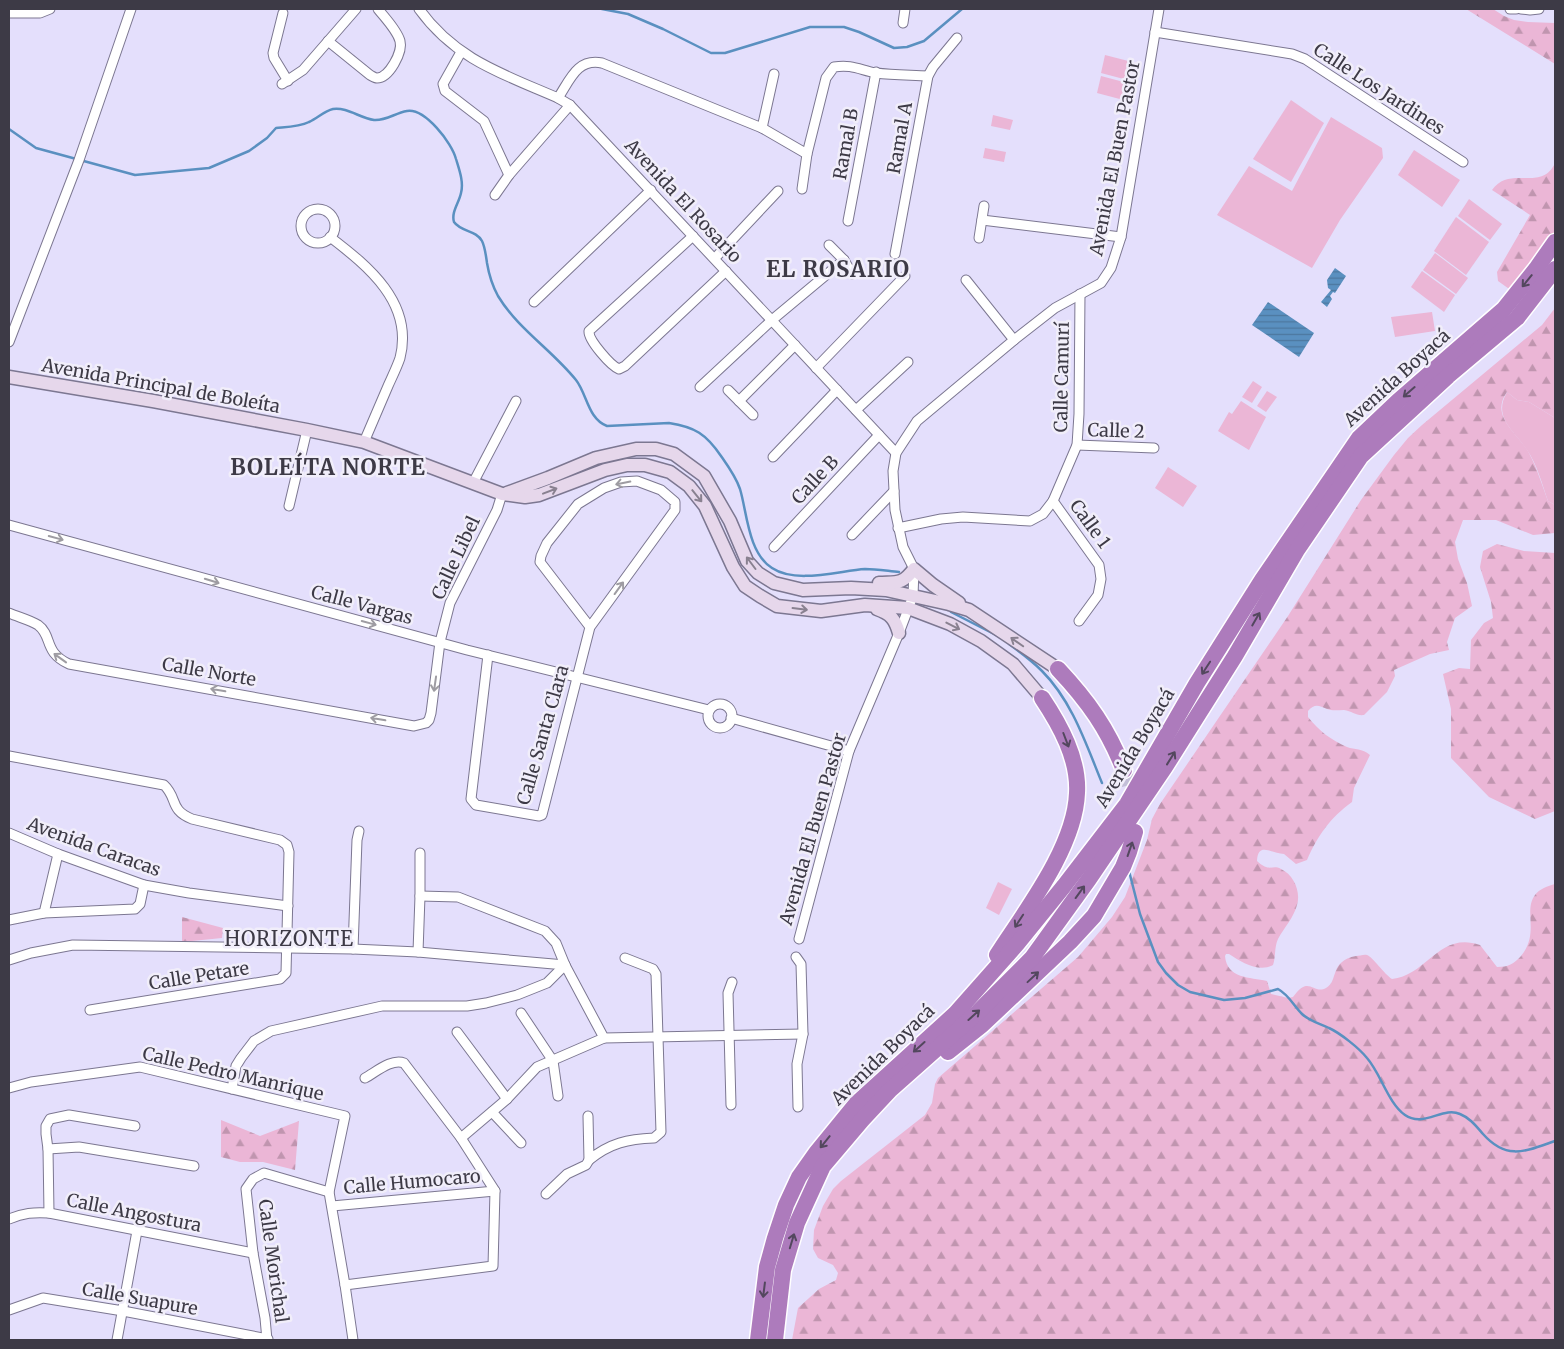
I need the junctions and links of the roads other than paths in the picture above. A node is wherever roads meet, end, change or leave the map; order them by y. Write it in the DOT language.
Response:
graph roads {
  1 [pos="50,9"];
  2 [pos="131,9"];
  3 [pos="356,9"];
  4 [pos="378,9"];
  5 [pos="419,9"];
  6 [pos="905,9"];
  7 [pos="1159,9"];
  8 [pos="1510,9"];
  9 [pos="1516,9"];
  10 [pos="1520,9"];
  11 [pos="1539,9"];
  12 [pos="33,11"];
  13 [pos="9,13"];
  14 [pos="282,13"];
  15 [pos="903,23"];
  16 [pos="1155,32"];
  17 [pos="957,38"];
  18 [pos="328,41"];
  19 [pos="461,52"];
  20 [pos="876,72"];
  21 [pos="774,74"];
  22 [pos="928,76"];
  23 [pos="558,98"];
  24 [pos="570,106"];
  25 [pos="762,128"];
  26 [pos="807,154"];
  27 [pos="1463,162"];
  28 [pos="509,175"];
  29 [pos="802,189"];
  30 [pos="650,190"];
  31 [pos="778,191"];
  32 [pos="495,195"];
  33 [pos="984,206"];
  34 [pos="982,220"];
  35 [pos="848,221"];
  36 [pos="693,236"];
  37 [pos="330,237"];
  38 [pos="1121,237"];
  39 [pos="979,238"];
  40 [pos="1555,242"];
  41 [pos="828,245"];
  42 [pos="895,254"];
  43 [pos="714,258"];
  44 [pos="844,260"];
  45 [pos="1555,269"];
  46 [pos="726,271"];
  47 [pos="852,274"];
  48 [pos="906,276"];
  49 [pos="966,280"];
  50 [pos="1080,294"];
  51 [pos="534,302"];
  52 [pos="772,320"];
  53 [pos="1014,340"];
  54 [pos="9,342"];
  55 [pos="795,345"];
  56 [pos="908,362"];
  57 [pos="816,368"];
  58 [pos="9,377"];
  59 [pos="700,386"];
  60 [pos="728,390"];
  61 [pos="837,390"];
  62 [pos="516,401"];
  63 [pos="739,401"];
  64 [pos="856,410"];
  65 [pos="753,415"];
  66 [pos="307,430"];
  67 [pos="879,435"];
  68 [pos="364,442"];
  69 [pos="1076,445"];
  70 [pos="1154,448"];
  71 [pos="896,453"];
  72 [pos="773,457"];
  73 [pos="473,483"];
  74 [pos="894,491"];
  75 [pos="502,494"];
  76 [pos="1053,501"];
  77 [pos="288,506"];
  78 [pos="9,525"];
  79 [pos="898,528"];
  80 [pos="852,535"];
  81 [pos="774,547"];
  82 [pos="914,569"];
  83 [pos="851,588"];
  84 [pos="913,596"];
  85 [pos="865,605"];
  86 [pos="908,608"];
  87 [pos="969,610"];
  88 [pos="9,613"];
  89 [pos="1079,621"];
  90 [pos="590,627"];
  91 [pos="899,633"];
  92 [pos="440,642"];
  93 [pos="488,655"];
  94 [pos="1058,670"];
  95 [pos="576,677"];
  96 [pos="1042,698"];
  97 [pos="709,710"];
  98 [pos="732,718"];
  99 [pos="426,723"];
  100 [pos="849,751"];
  101 [pos="9,756"];
  102 [pos="1124,770"];
  103 [pos="359,831"];
  104 [pos="1135,832"];
  105 [pos="9,833"];
  106 [pos="420,853"];
  107 [pos="58,854"];
  108 [pos="144,885"];
  109 [pos="420,896"];
  110 [pos="288,906"];
  111 [pos="44,913"];
  112 [pos="9,920"];
  113 [pos="799,939"];
  114 [pos="287,948"];
  115 [pos="353,949"];
  116 [pos="418,952"];
  117 [pos="796,957"];
  118 [pos="625,958"];
  119 [pos="9,960"];
  120 [pos="566,966"];
  121 [pos="732,982"];
  122 [pos="90,1010"];
  123 [pos="521,1013"];
  124 [pos="955,1014"];
  125 [pos="457,1032"];
  126 [pos="803,1034"];
  127 [pos="729,1036"];
  128 [pos="604,1038"];
  129 [pos="657,1038"];
  130 [pos="552,1061"];
  131 [pos="365,1078"];
  132 [pos="9,1088"];
  133 [pos="232,1090"];
  134 [pos="558,1096"];
  135 [pos="507,1099"];
  136 [pos="731,1105"];
  137 [pos="798,1107"];
  138 [pos="492,1112"];
  139 [pos="588,1116"];
  140 [pos="862,1120"];
  141 [pos="136,1126"];
  142 [pos="460,1138"];
  143 [pos="521,1143"];
  144 [pos="48,1149"];
  145 [pos="589,1160"];
  146 [pos="194,1166"];
  147 [pos="495,1191"];
  148 [pos="329,1192"];
  149 [pos="546,1194"];
  150 [pos="332,1206"];
  151 [pos="49,1213"];
  152 [pos="9,1219"];
  153 [pos="137,1231"];
  154 [pos="253,1253"];
  155 [pos="346,1284"];
  156 [pos="9,1310"];
  157 [pos="123,1311"];
  158 [pos="117,1340"];
  159 [pos="267,1340"];
  160 [pos="353,1340"];
  161 [pos="758,1340"];
  162 [pos="775,1340"];
  1 -- 12 [label="street"];
  2 -- 54 [label="street"];
  3 -- 18 [label="street"];
  4 -- 18 [label="street"];
  5 -- 19 [label="street, Avenida El Rosario"];
  6 -- 15 [label="street"];
  7 -- 16 [label="street, Avenida El Buen Pastor"];
  8 -- 9 [label="street"];
  10 -- 11 [label="street"];
  12 -- 13 [label="street"];
  14 -- 18 [label="street"];
  16 -- 27 [label="street, Calle Los Jardines"];
  16 -- 38 [label="street, Avenida El Buen Pastor"];
  17 -- 22 [label="street, Ramal A"];
  19 -- 23 [label="street, Avenida El Rosario"];
  19 -- 28 [label="street"];
  20 -- 22 [label="street"];
  20 -- 26 [label="street"];
  20 -- 35 [label="street, Ramal B"];
  21 -- 25 [label="street"];
  22 -- 42 [label="street, Ramal A"];
  23 -- 24 [label="street, Avenida El Rosario"];
  23 -- 25 [label="street"];
  24 -- 28 [label="street"];
  24 -- 30 [label="street, Avenida El Rosario"];
  25 -- 26 [label="street"];
  26 -- 29 [label="street"];
  28 -- 32 [label="street"];
  30 -- 36 [label="street, Avenida El Rosario"];
  30 -- 51 [label="street"];
  31 -- 43 [label="street"];
  33 -- 34 [label="street"];
  34 -- 38 [label="street"];
  34 -- 39 [label="street"];
  36 -- 43 [label="street, Avenida El Rosario"];
  36 -- 46 [label="street"];
  37 -- 68 [label="street"];
  38 -- 50 [label="street, Avenida El Buen Pastor"];
  40 -- 124 [label="highway, Avenida Boyacá, one-way"];
  41 -- 44 [label="street"];
  43 -- 46 [label="street, Avenida El Rosario"];
  44 -- 47 [label="street"];
  44 -- 52 [label="street"];
  140 -- 45 [label="highway, Avenida Boyacá, one-way"];
  46 -- 52 [label="street, Avenida El Rosario"];
  48 -- 57 [label="street"];
  49 -- 53 [label="street"];
  50 -- 53 [label="street, Avenida El Buen Pastor"];
  50 -- 69 [label="street, Calle Camurí"];
  52 -- 55 [label="street, Avenida El Rosario"];
  52 -- 59 [label="street"];
  53 -- 71 [label="street, Avenida El Buen Pastor"];
  55 -- 57 [label="street, Avenida El Rosario"];
  55 -- 63 [label="street"];
  56 -- 64 [label="street"];
  57 -- 61 [label="street, Avenida El Rosario"];
  58 -- 66 [label="street, Avenida Principal de Boleíta"];
  60 -- 63 [label="street"];
  61 -- 64 [label="street, Avenida El Rosario"];
  61 -- 72 [label="street"];
  62 -- 73 [label="street"];
  63 -- 65 [label="street"];
  64 -- 67 [label="street, Avenida El Rosario"];
  66 -- 68 [label="street, Avenida Principal de Boleíta"];
  66 -- 77 [label="street"];
  67 -- 71 [label="street, Avenida El Rosario"];
  67 -- 81 [label="street, Calle B"];
  68 -- 73 [label="street"];
  69 -- 70 [label="street, Calle 2"];
  69 -- 76 [label="street, Calle Camurí"];
  71 -- 74 [label="street, Avenida El Buen Pastor"];
  73 -- 75 [label="street"];
  74 -- 79 [label="street, Avenida El Buen Pastor"];
  74 -- 80 [label="street"];
  83 -- 75 [label="street, one-way"];
  75 -- 85 [label="street, one-way"];
  75 -- 92 [label="street, Calle Libel"];
  76 -- 79 [label="street, Calle Camurí"];
  76 -- 89 [label="street, Calle 1"];
  78 -- 92 [label="street, Calle Vargas, one-way"];
  79 -- 82 [label="street, Avenida El Buen Pastor"];
  82 -- 83 [label="street"];
  82 -- 84 [label="street, Avenida El Buen Pastor"];
  82 -- 87 [label="street"];
  83 -- 84 [label="street"];
  84 -- 86 [label="street, Avenida El Buen Pastor"];
  84 -- 87 [label="street"];
  85 -- 86 [label="street"];
  85 -- 91 [label="street"];
  86 -- 91 [label="street, Avenida El Buen Pastor"];
  86 -- 96 [label="street, one-way"];
  94 -- 87 [label="street, one-way"];
  99 -- 88 [label="street, Calle Norte, one-way"];
  90 -- 90 [label="street, Calle Santa Clara, one-way"];
  90 -- 95 [label="street, Calle Santa Clara"];
  91 -- 100 [label="street, Avenida El Buen Pastor"];
  92 -- 93 [label="street, Calle Vargas"];
  92 -- 99 [label="street, Calle Libel, one-way"];
  93 -- 95 [label="street, Calle Vargas"];
  93 -- 95 [label="street, Calle Santa Clara"];
  94 -- 102 [label="highway"];
  95 -- 97 [label="street, Calle Vargas"];
  96 -- 124 [label="highway, one-way"];
  97 -- 98 [label="street, Calle Vargas"];
  97 -- 98 [label="street"];
  98 -- 100 [label="street, Calle Vargas"];
  100 -- 113 [label="street, Avenida El Buen Pastor"];
  101 -- 110 [label="street, Calle Petare"];
  103 -- 115 [label="street"];
  140 -- 104 [label="highway, one-way"];
  105 -- 107 [label="street, Avenida Caracas"];
  106 -- 109 [label="street"];
  107 -- 108 [label="street, Avenida Caracas"];
  107 -- 111 [label="street"];
  108 -- 110 [label="street, Avenida Caracas"];
  108 -- 111 [label="street"];
  109 -- 116 [label="street"];
  109 -- 120 [label="street"];
  110 -- 114 [label="street, Calle Petare"];
  111 -- 112 [label="street"];
  114 -- 115 [label="street"];
  114 -- 119 [label="street"];
  114 -- 122 [label="street, Calle Petare"];
  115 -- 116 [label="street"];
  116 -- 120 [label="street"];
  117 -- 126 [label="street"];
  118 -- 129 [label="street"];
  120 -- 128 [label="street"];
  120 -- 133 [label="street"];
  121 -- 127 [label="street"];
  123 -- 130 [label="street"];
  124 -- 161 [label="highway, Avenida Boyacá, one-way"];
  125 -- 135 [label="street"];
  126 -- 127 [label="street"];
  126 -- 137 [label="street"];
  127 -- 129 [label="street"];
  127 -- 136 [label="street"];
  128 -- 129 [label="street"];
  128 -- 130 [label="street"];
  129 -- 145 [label="street"];
  130 -- 134 [label="street"];
  130 -- 135 [label="street"];
  131 -- 142 [label="street"];
  132 -- 133 [label="street, Calle Pedro Manrique"];
  133 -- 148 [label="street, Calle Pedro Manrique"];
  135 -- 138 [label="street"];
  138 -- 142 [label="street"];
  138 -- 143 [label="street"];
  139 -- 145 [label="street"];
  162 -- 140 [label="highway, Avenida Boyacá, one-way"];
  141 -- 144 [label="street"];
  142 -- 147 [label="street"];
  144 -- 146 [label="street"];
  144 -- 151 [label="street"];
  145 -- 149 [label="street"];
  147 -- 150 [label="street, Calle Humocaro"];
  147 -- 155 [label="street"];
  148 -- 150 [label="street"];
  148 -- 154 [label="street, Calle Morichal"];
  150 -- 155 [label="street"];
  151 -- 152 [label="street, Calle Angostura"];
  151 -- 153 [label="street, Calle Angostura"];
  153 -- 154 [label="street, Calle Angostura"];
  153 -- 157 [label="street"];
  154 -- 159 [label="street, Calle Morichal"];
  155 -- 160 [label="street"];
  156 -- 157 [label="street, Calle Suapure"];
  157 -- 158 [label="street"];
  157 -- 159 [label="street, Calle Suapure"];
}
